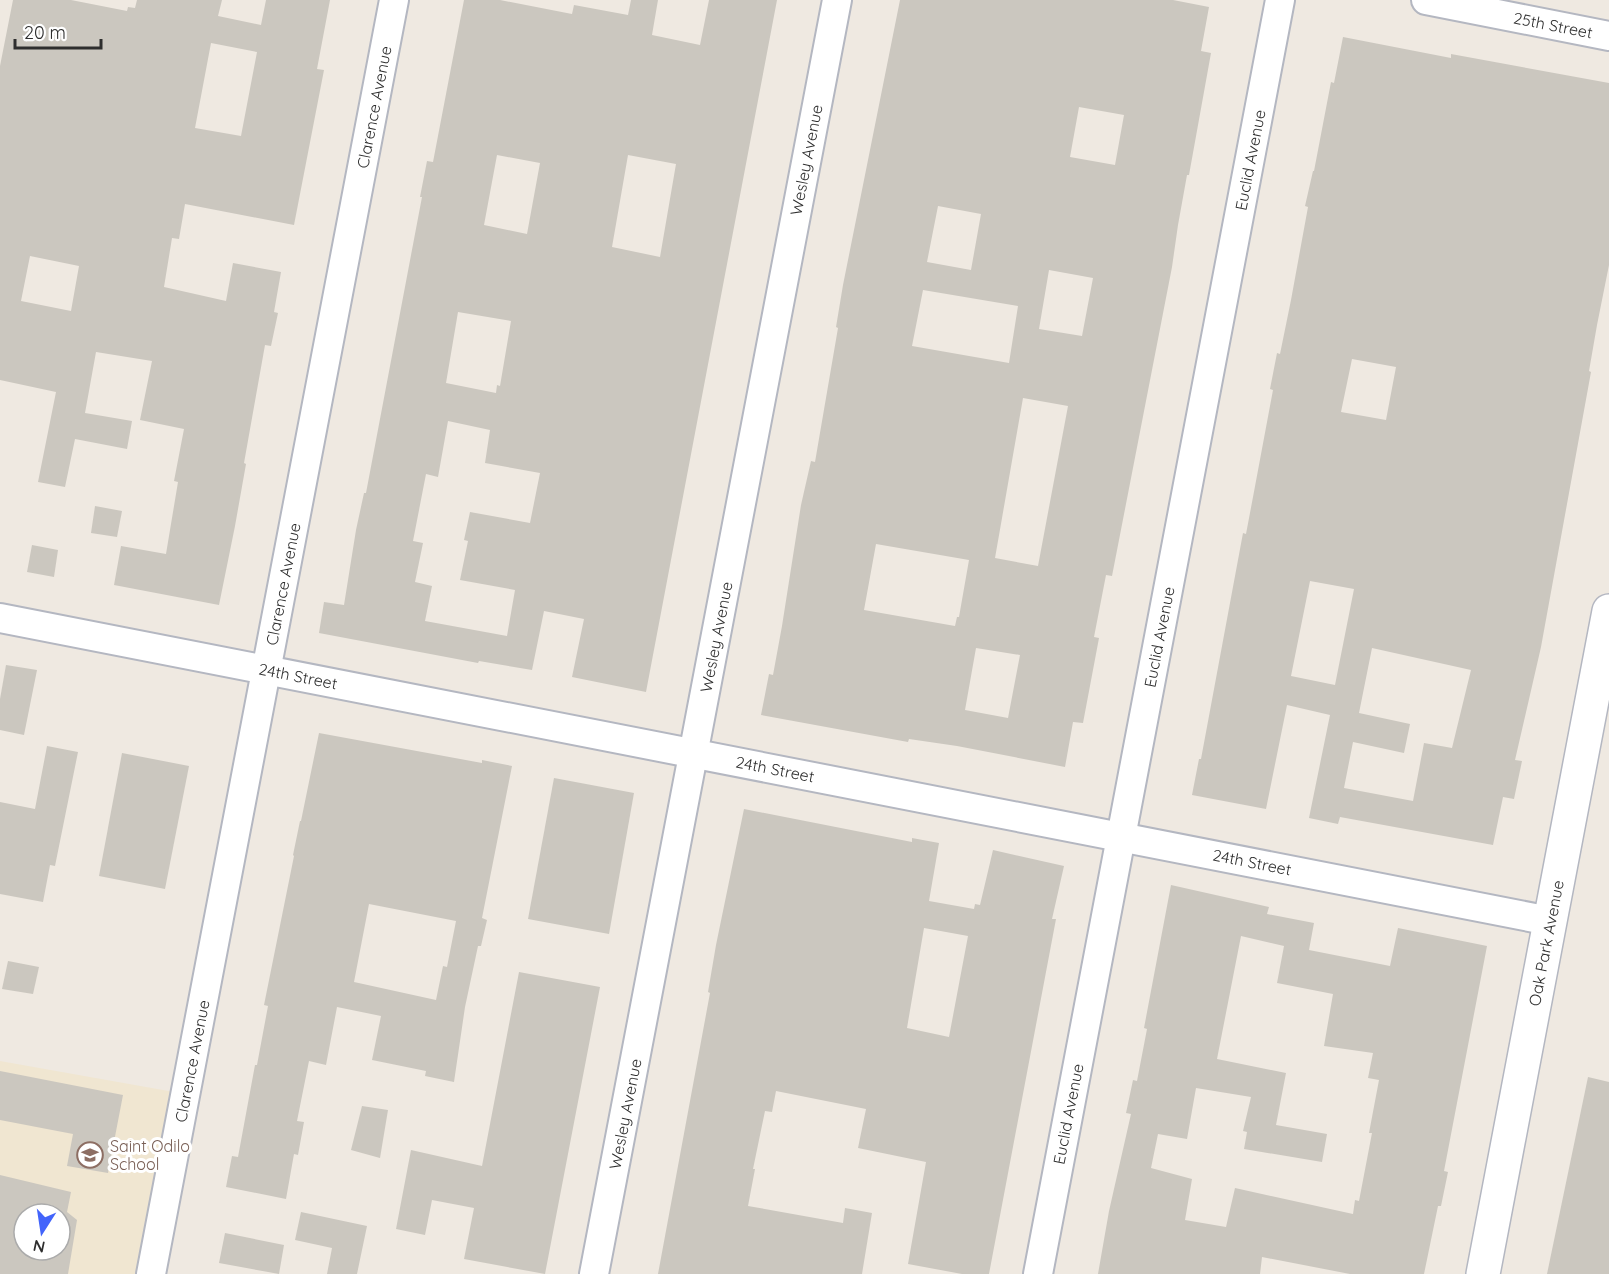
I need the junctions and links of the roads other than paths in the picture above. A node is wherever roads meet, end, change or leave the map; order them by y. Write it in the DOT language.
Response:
graph roads {
  1 [pos="394,0"];
  2 [pos="837,0"];
  3 [pos="1280,0"];
  4 [pos="1426,0"];
  5 [pos="1609,36"];
  6 [pos="1609,611"];
  7 [pos="0,618"];
  8 [pos="267,670"];
  9 [pos="693,753"];
  10 [pos="1121,837"];
  11 [pos="1550,921"];
  12 [pos="152,1274"];
  13 [pos="594,1274"];
  14 [pos="1038,1274"];
  15 [pos="1483,1274"];
  1 -- 8 [label="street, Clarence Avenue"];
  2 -- 9 [label="street, Wesley Avenue"];
  3 -- 10 [label="street, Euclid Avenue"];
  4 -- 5 [label="street, 25th Street"];
  6 -- 11 [label="street, Oak Park Avenue"];
  7 -- 8 [label="street, 24th Street"];
  8 -- 9 [label="street, 24th Street"];
  8 -- 12 [label="street, Clarence Avenue"];
  9 -- 10 [label="street, 24th Street"];
  9 -- 13 [label="street, Wesley Avenue"];
  10 -- 11 [label="street, 24th Street"];
  10 -- 14 [label="street, Euclid Avenue"];
  11 -- 15 [label="street, Oak Park Avenue"];
}
